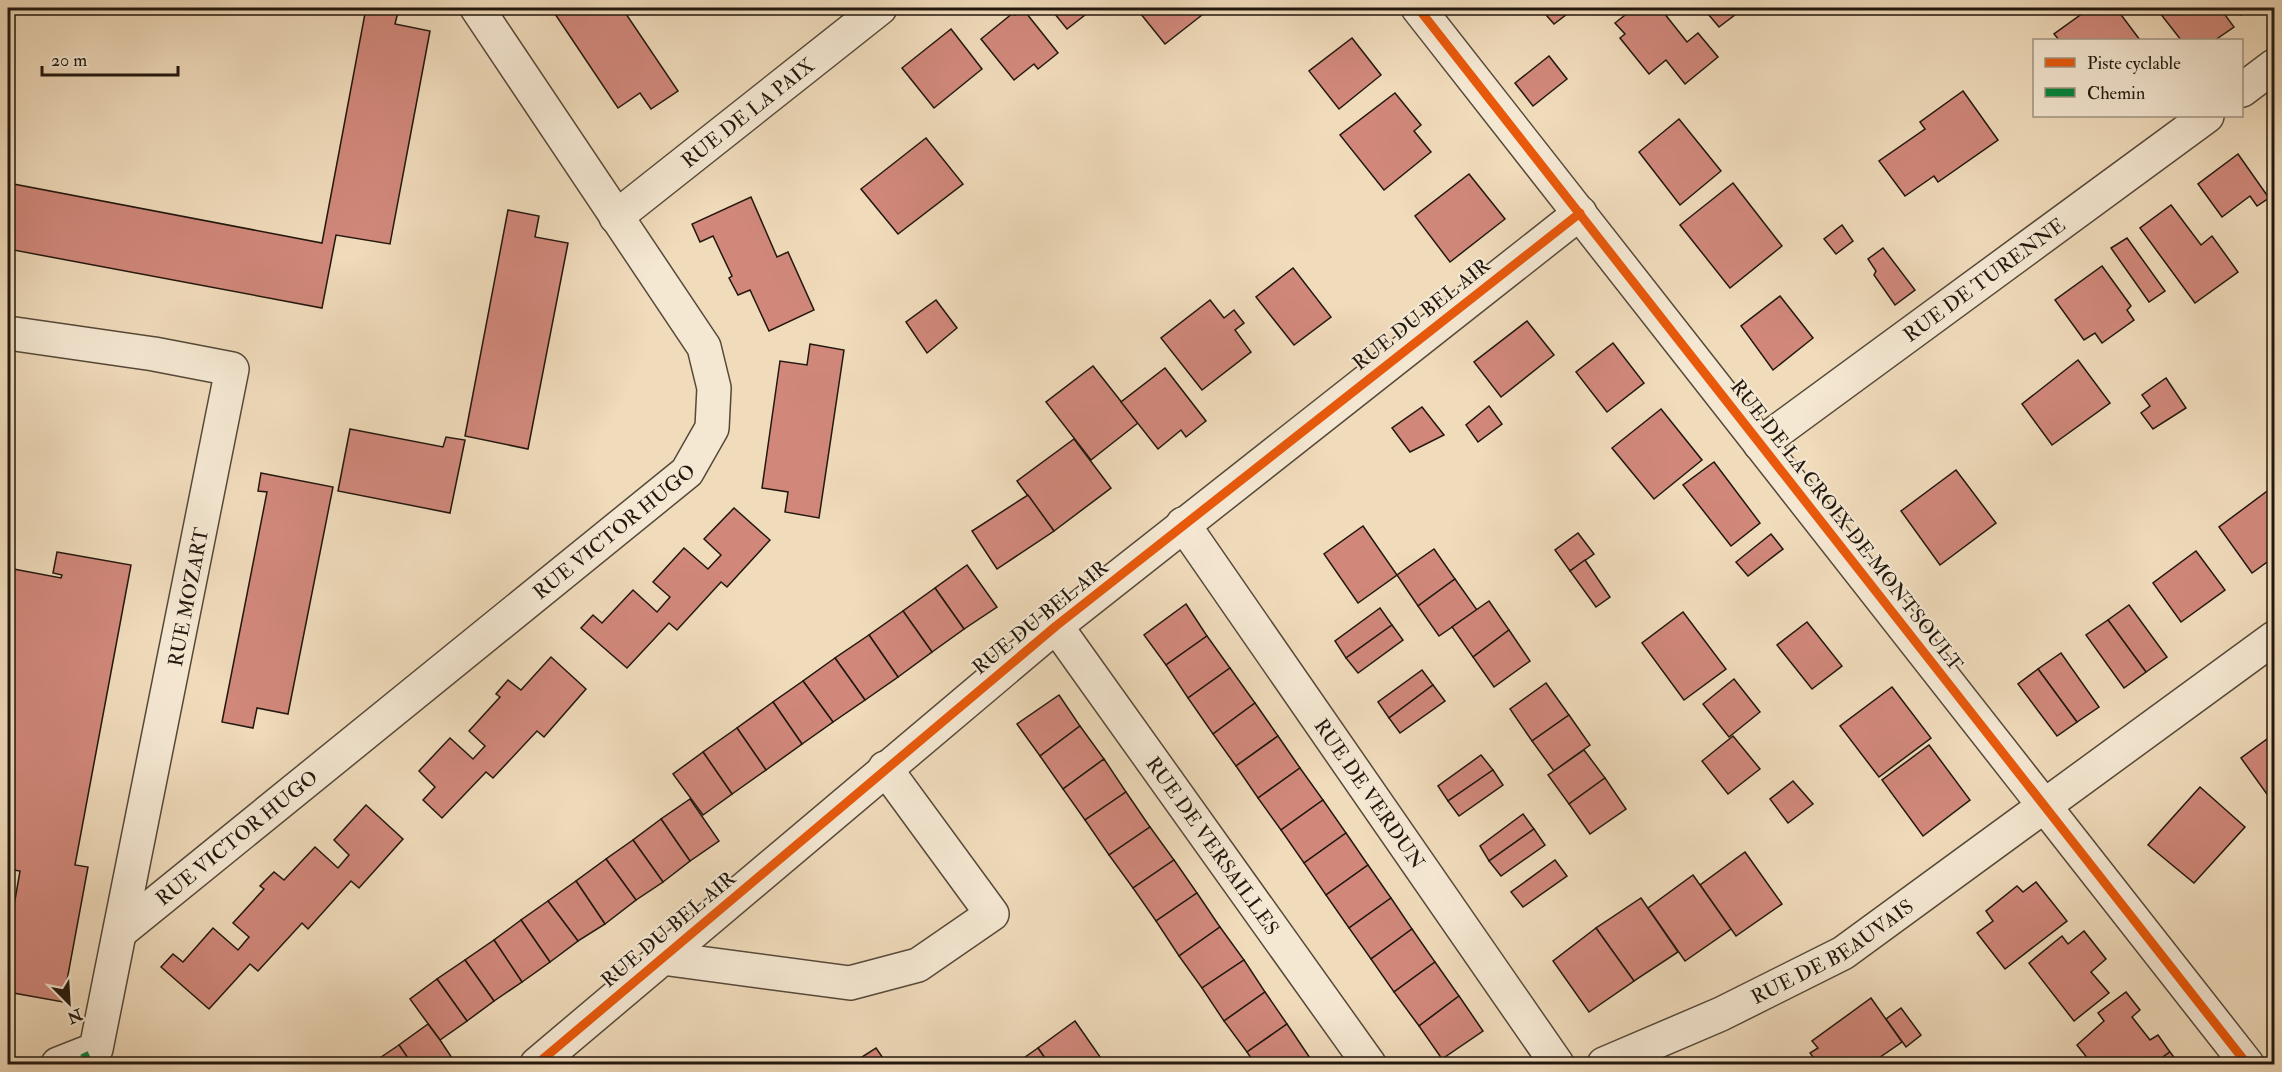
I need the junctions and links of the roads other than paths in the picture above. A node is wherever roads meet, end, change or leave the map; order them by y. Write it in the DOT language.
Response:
graph roads {
  1 [pos="477,8"];
  2 [pos="880,8"];
  3 [pos="1418,8"];
  4 [pos="2274,66"];
  5 [pos="2243,89"];
  6 [pos="2206,117"];
  7 [pos="1580,213"];
  8 [pos="616,217"];
  9 [pos="8,333"];
  10 [pos="1760,444"];
  11 [pos="1183,524"];
  12 [pos="1056,626"];
  13 [pos="2274,638"];
  14 [pos="885,768"];
  15 [pos="2044,806"];
  16 [pos="120,932"];
  17 [pos="662,958"];
  18 [pos="58,1065"];
  19 [pos="537,1065"];
  20 [pos="1369,1065"];
  21 [pos="1557,1065"];
  22 [pos="1604,1065"];
  23 [pos="2247,1065"];
  1 -- 8 [label="street, RUE VICTOR HUGO"];
  2 -- 8 [label="street, RUE DE LA PAIX"];
  3 -- 7 [label="street, RUE DE LA CROIX DE MONTSOULT"];
  4 -- 5 [label="street"];
  6 -- 10 [label="street, RUE DE TURENNE"];
  7 -- 10 [label="street, RUE DE LA CROIX DE MONTSOULT"];
  7 -- 11 [label="street, RUE DU BEL AIR"];
  8 -- 16 [label="street, RUE VICTOR HUGO"];
  9 -- 16 [label="street, RUE MOZART"];
  10 -- 15 [label="street, RUE DE LA CROIX DE MONTSOULT"];
  11 -- 12 [label="street, RUE DU BEL AIR"];
  11 -- 21 [label="street, RUE DE VERDUN"];
  12 -- 14 [label="street, RUE DU BEL AIR"];
  12 -- 20 [label="street, RUE DE VERSAILLES"];
  13 -- 15 [label="street, RUE DE BEAUVAIS"];
  14 -- 17 [label="street, RUE DU BEL AIR"];
  14 -- 17 [label="street"];
  15 -- 22 [label="street, RUE DE BEAUVAIS"];
  15 -- 23 [label="street, RUE DE LA CROIX DE MONTSOULT"];
  16 -- 18 [label="street, RUE MOZART"];
  17 -- 19 [label="street, RUE DU BEL AIR"];
}
